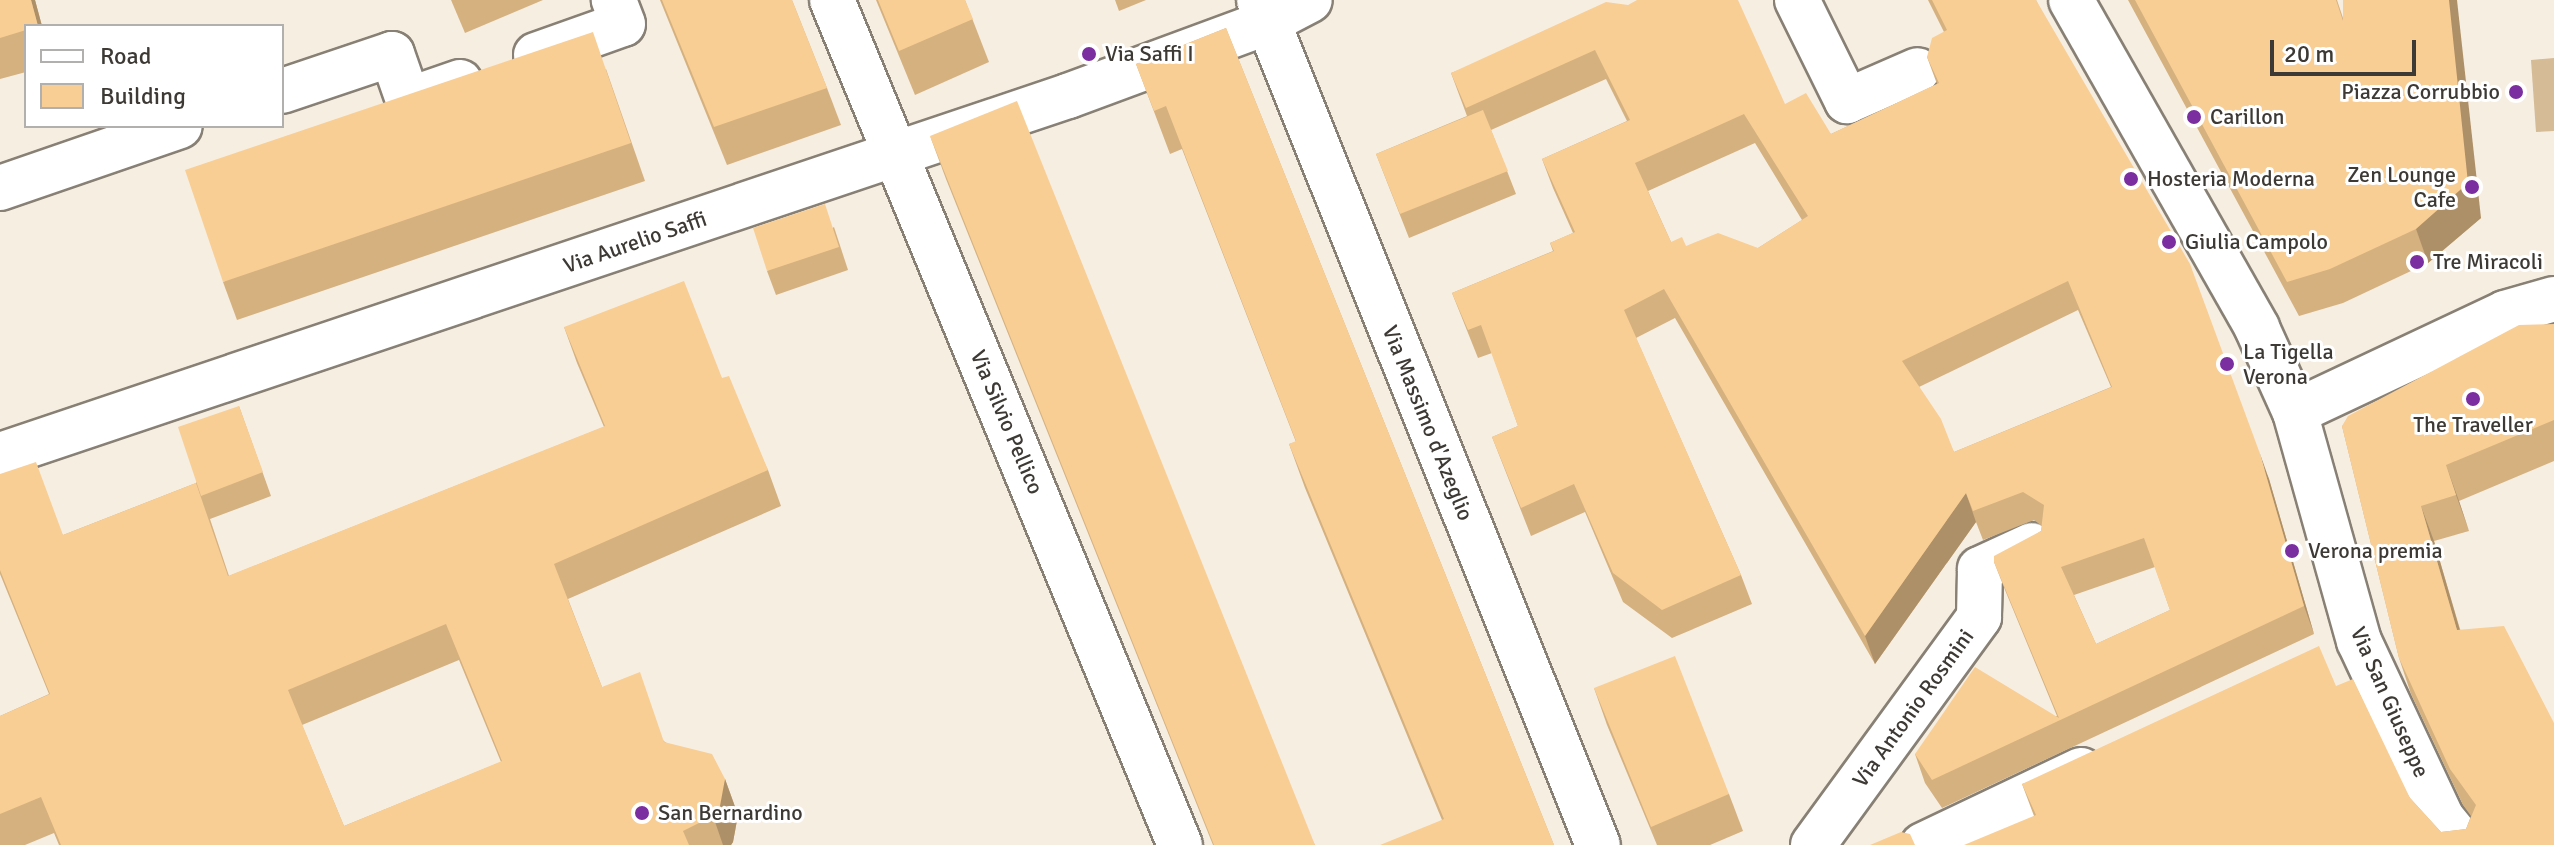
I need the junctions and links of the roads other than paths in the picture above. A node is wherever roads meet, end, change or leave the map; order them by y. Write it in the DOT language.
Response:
graph roads {
  1 [pos="614,0"];
  2 [pos="832,0"];
  3 [pos="1310,0"];
  4 [pos="1797,0"];
  5 [pos="2071,0"];
  6 [pos="1263,11"];
  7 [pos="1918,70"];
  8 [pos="284,90"];
  9 [pos="174,128"];
  10 [pos="896,155"];
  11 [pos="0,188"];
  12 [pos="2554,299"];
  13 [pos="2295,412"];
  14 [pos="0,455"];
  15 [pos="2032,545"];
  16 [pos="2113,755"];
  17 [pos="1180,845"];
  18 [pos="1598,845"];
  19 [pos="1813,845"];
  20 [pos="1923,845"];
  21 [pos="2464,845"];
  1 -- 8 [label="street"];
  2 -- 10 [label="street, Via Silvio Pellico"];
  3 -- 6 [label="street, Via Aurelio Saffi"];
  4 -- 7 [label="street"];
  5 -- 13 [label="street, Via San Giuseppe"];
  6 -- 10 [label="street, Via Aurelio Saffi"];
  6 -- 18 [label="street, Via Massimo d'Azeglio"];
  9 -- 11 [label="street"];
  10 -- 14 [label="street, Via Aurelio Saffi"];
  10 -- 17 [label="street, Via Silvio Pellico"];
  12 -- 13 [label="street"];
  13 -- 21 [label="street, Via San Giuseppe"];
  15 -- 19 [label="street, Via Antonio Rosmini"];
  16 -- 20 [label="street"];
}
